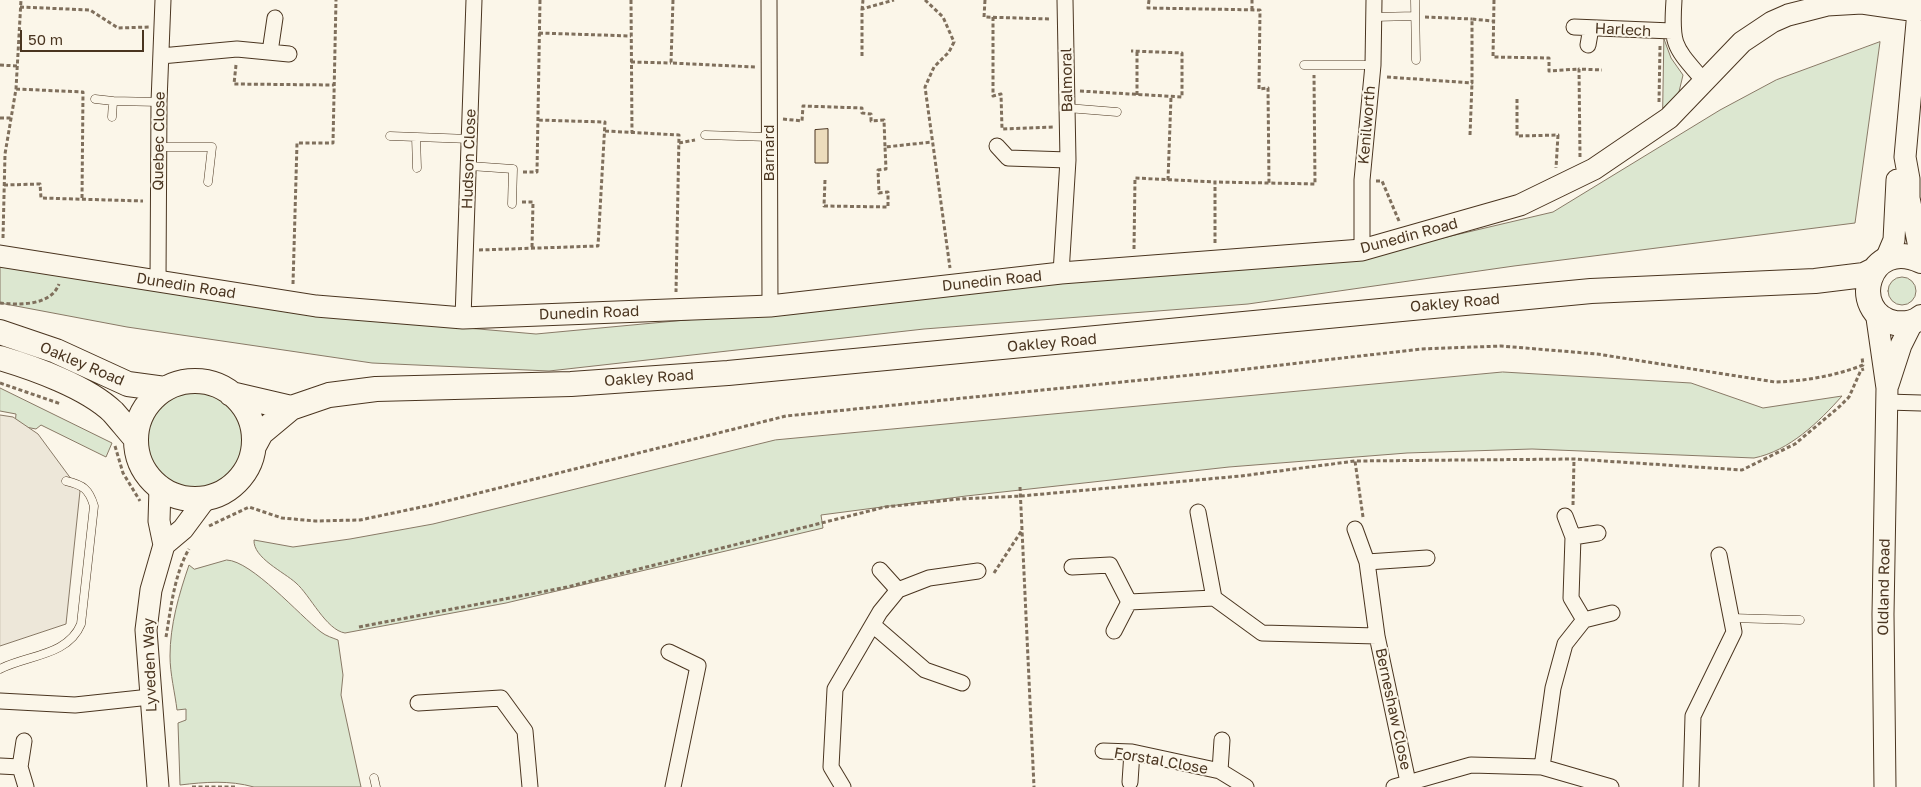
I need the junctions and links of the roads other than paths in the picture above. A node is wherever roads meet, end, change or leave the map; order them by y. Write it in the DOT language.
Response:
graph roads {
  1 [pos="163,0"];
  2 [pos="474,0"];
  3 [pos="769,0"];
  4 [pos="1065,0"];
  5 [pos="1374,0"];
  6 [pos="1415,0"];
  7 [pos="1674,0"];
  8 [pos="1841,2"];
  9 [pos="1918,5"];
  10 [pos="1415,16"];
  11 [pos="1374,17"];
  12 [pos="276,18"];
  13 [pos="1574,27"];
  14 [pos="1591,28"];
  15 [pos="1666,31"];
  16 [pos="1588,44"];
  17 [pos="270,52"];
  18 [pos="289,54"];
  19 [pos="161,56"];
  20 [pos="1416,60"];
  21 [pos="1304,65"];
  22 [pos="1372,70"];
  23 [pos="1703,80"];
  24 [pos="95,100"];
  25 [pos="113,101"];
  26 [pos="159,102"];
  27 [pos="1067,108"];
  28 [pos="1117,112"];
  29 [pos="112,117"];
  30 [pos="705,135"];
  31 [pos="390,136"];
  32 [pos="769,136"];
  33 [pos="416,137"];
  34 [pos="470,139"];
  35 [pos="997,146"];
  36 [pos="159,147"];
  37 [pos="1905,156"];
  38 [pos="1068,160"];
  39 [pos="470,166"];
  40 [pos="417,168"];
  41 [pos="208,182"];
  42 [pos="512,203"];
  43 [pos="1362,250"];
  44 [pos="1,256"];
  45 [pos="1921,259"];
  46 [pos="1879,265"];
  47 [pos="1061,273"];
  48 [pos="158,281"];
  49 [pos="1814,281"];
  50 [pos="770,306"];
  51 [pos="1873,307"];
  52 [pos="463,318"];
  53 [pos="1916,320"];
  54 [pos="0,332"];
  55 [pos="0,358"];
  56 [pos="165,389"];
  57 [pos="232,394"];
  58 [pos="1887,395"];
  59 [pos="1921,403"];
  60 [pos="291,408"];
  61 [pos="124,440"];
  62 [pos="254,446"];
  63 [pos="66,481"];
  64 [pos="160,488"];
  65 [pos="206,498"];
  66 [pos="1198,512"];
  67 [pos="1565,516"];
  68 [pos="1355,529"];
  69 [pos="1598,533"];
  70 [pos="1573,537"];
  71 [pos="164,545"];
  72 [pos="1719,555"];
  73 [pos="1427,558"];
  74 [pos="1367,562"];
  75 [pos="1072,567"];
  76 [pos="880,570"];
  77 [pos="978,571"];
  78 [pos="898,590"];
  79 [pos="1214,598"];
  80 [pos="1129,602"];
  81 [pos="1612,613"];
  82 [pos="1731,618"];
  83 [pos="1584,620"];
  84 [pos="1800,620"];
  85 [pos="873,625"];
  86 [pos="1114,631"];
  87 [pos="1377,636"];
  88 [pos="669,652"];
  89 [pos="0,669"];
  90 [pos="962,683"];
  91 [pos="150,697"];
  92 [pos="0,701"];
  93 [pos="418,703"];
  94 [pos="1222,740"];
  95 [pos="24,742"];
  96 [pos="1103,751"];
  97 [pos="1132,752"];
  98 [pos="0,766"];
  99 [pos="1542,766"];
  100 [pos="20,767"];
  101 [pos="1220,771"];
  102 [pos="374,778"];
  103 [pos="1130,782"];
  104 [pos="1401,785"];
  105 [pos="26,787"];
  106 [pos="158,787"];
  107 [pos="376,787"];
  108 [pos="530,787"];
  109 [pos="673,787"];
  110 [pos="843,787"];
  111 [pos="1246,787"];
  112 [pos="1611,787"];
  113 [pos="1691,787"];
  114 [pos="1885,787"];
  1 -- 19 [label="street, Quebec Close"];
  2 -- 34 [label="street, Hudson Close"];
  3 -- 32 [label="street, Barnard"];
  4 -- 27 [label="street, Balmoral"];
  5 -- 11 [label="street, Kenilworth"];
  6 -- 10 [label="lane"];
  7 -- 15 [label="street, Harlech"];
  8 -- 9 [label="street, Dunedin Road"];
  8 -- 23 [label="street, Dunedin Road"];
  9 -- 37 [label="street"];
  10 -- 11 [label="lane"];
  10 -- 20 [label="lane"];
  11 -- 22 [label="street, Kenilworth"];
  12 -- 17 [label="street"];
  13 -- 14 [label="street, Harlech"];
  14 -- 15 [label="street, Harlech"];
  14 -- 16 [label="street"];
  15 -- 23 [label="street, Harlech"];
  17 -- 18 [label="street"];
  17 -- 19 [label="street"];
  19 -- 26 [label="street, Quebec Close"];
  21 -- 22 [label="lane"];
  22 -- 43 [label="street, Kenilworth"];
  23 -- 43 [label="street, Dunedin Road"];
  24 -- 25 [label="lane"];
  25 -- 26 [label="lane"];
  25 -- 29 [label="lane"];
  26 -- 36 [label="street, Quebec Close"];
  27 -- 28 [label="lane"];
  27 -- 38 [label="street, Balmoral"];
  30 -- 32 [label="lane"];
  31 -- 33 [label="lane"];
  32 -- 50 [label="street, Barnard"];
  33 -- 34 [label="lane"];
  33 -- 40 [label="lane"];
  34 -- 39 [label="street, Hudson Close"];
  35 -- 38 [label="street"];
  36 -- 41 [label="lane"];
  36 -- 48 [label="street, Quebec Close"];
  37 -- 45 [label="street"];
  37 -- 46 [label="street"];
  38 -- 47 [label="street, Balmoral"];
  39 -- 42 [label="lane"];
  39 -- 52 [label="street, Hudson Close"];
  43 -- 47 [label="street, Dunedin Road"];
  44 -- 48 [label="street, Dunedin Road"];
  45 -- 46 [label="main road, Oakley Road"];
  46 -- 49 [label="main road, Oakley Road"];
  46 -- 51 [label="main road"];
  47 -- 50 [label="street, Dunedin Road"];
  48 -- 52 [label="street, Dunedin Road"];
  49 -- 51 [label="main road, Oakley Road"];
  49 -- 60 [label="main road, Oakley Road"];
  50 -- 52 [label="street, Dunedin Road"];
  51 -- 53 [label="main road, Oakley Road"];
  51 -- 58 [label="street, Oldland Road"];
  53 -- 58 [label="street, Oldland Road"];
  54 -- 56 [label="main road, Oakley Road"];
  55 -- 61 [label="main road, Oakley Road"];
  56 -- 57 [label="main road"];
  56 -- 61 [label="main road"];
  57 -- 60 [label="main road"];
  57 -- 62 [label="main road"];
  58 -- 59 [label="street"];
  58 -- 114 [label="street, Oldland Road"];
  60 -- 62 [label="main road, Oakley Road"];
  61 -- 64 [label="main road"];
  62 -- 65 [label="main road"];
  63 -- 89 [label="lane"];
  64 -- 65 [label="main road"];
  64 -- 71 [label="street, Lyveden Way"];
  65 -- 71 [label="street"];
  66 -- 79 [label="street"];
  67 -- 70 [label="street"];
  68 -- 74 [label="street, Berneshaw Close"];
  69 -- 70 [label="street"];
  70 -- 83 [label="street"];
  71 -- 91 [label="street, Lyveden Way"];
  72 -- 82 [label="street"];
  73 -- 74 [label="street"];
  74 -- 87 [label="street, Berneshaw Close"];
  75 -- 80 [label="street"];
  76 -- 78 [label="street"];
  77 -- 78 [label="street"];
  78 -- 85 [label="street"];
  79 -- 80 [label="street"];
  79 -- 87 [label="street, Berneshaw Close"];
  80 -- 86 [label="street"];
  81 -- 83 [label="street"];
  82 -- 84 [label="lane"];
  82 -- 113 [label="street"];
  83 -- 99 [label="street"];
  85 -- 90 [label="street"];
  85 -- 110 [label="street"];
  87 -- 104 [label="street, Berneshaw Close"];
  88 -- 109 [label="street"];
  91 -- 92 [label="street"];
  91 -- 106 [label="street, Lyveden Way"];
  93 -- 108 [label="street"];
  94 -- 101 [label="street, Forstal Close"];
  95 -- 100 [label="street"];
  96 -- 97 [label="street, Forstal Close"];
  97 -- 101 [label="street, Forstal Close"];
  97 -- 103 [label="street"];
  98 -- 100 [label="street"];
  99 -- 104 [label="street"];
  99 -- 112 [label="street"];
  100 -- 105 [label="street"];
  101 -- 111 [label="street, Forstal Close"];
  102 -- 107 [label="lane"];
}
